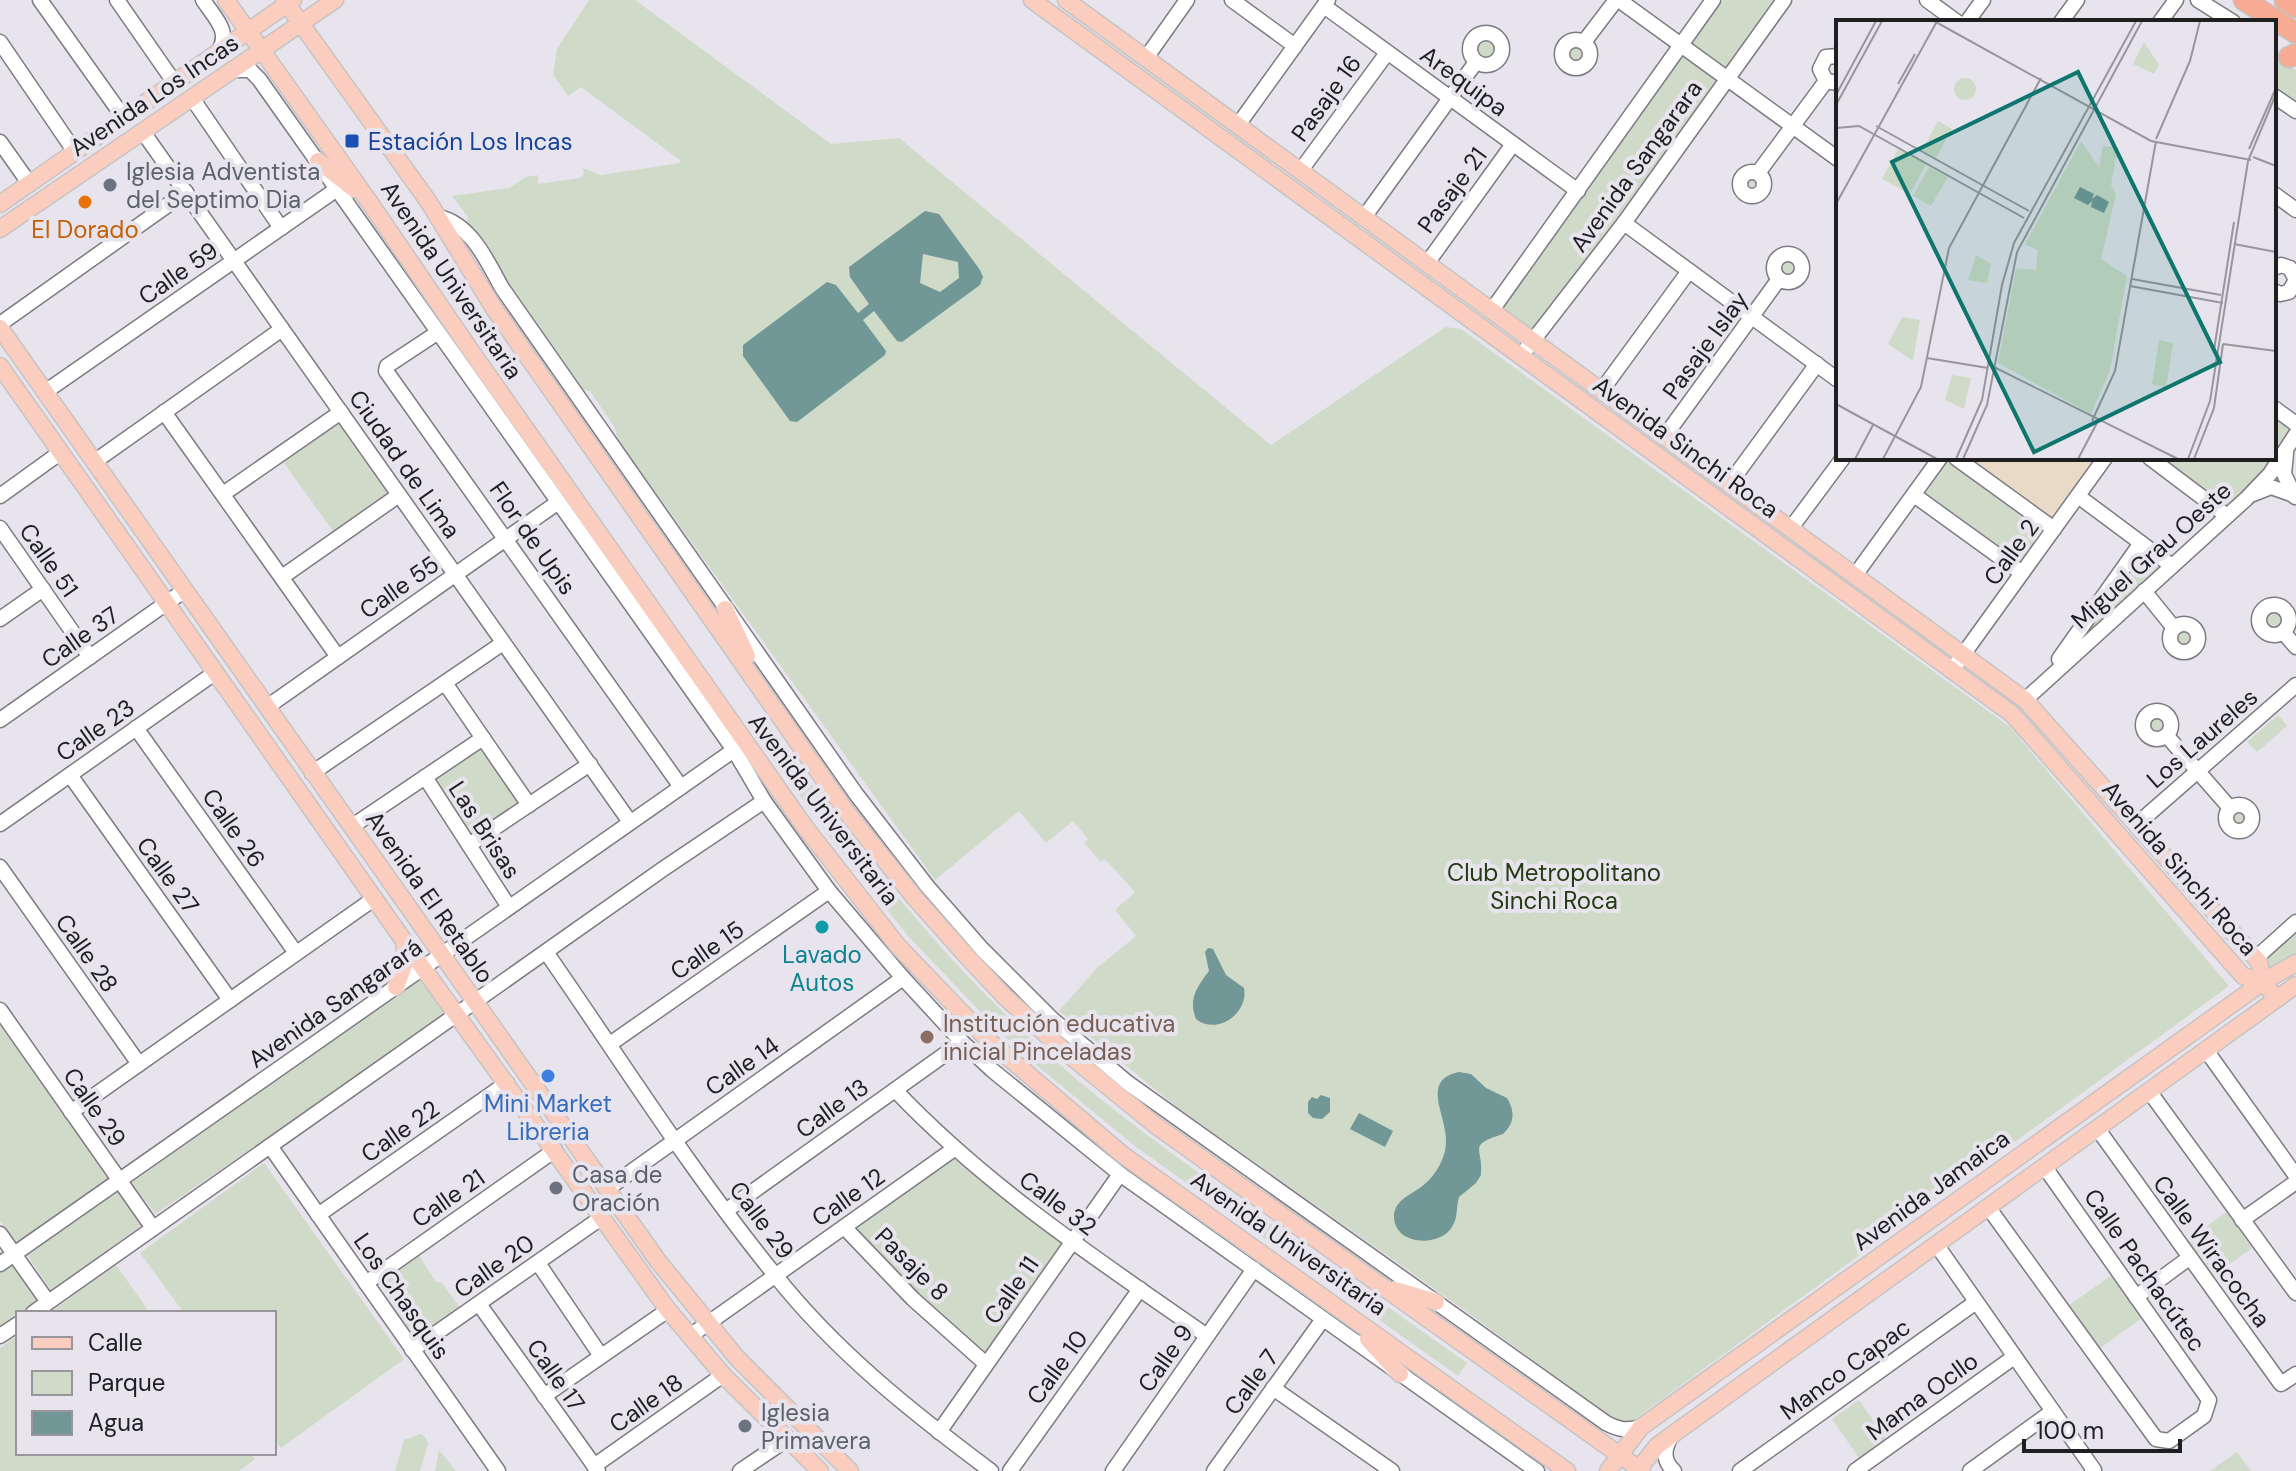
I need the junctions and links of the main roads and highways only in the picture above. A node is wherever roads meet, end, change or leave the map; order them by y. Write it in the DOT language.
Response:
graph roads {
  1 [pos="226,0"];
  2 [pos="335,0"];
  3 [pos="1032,0"];
  4 [pos="1066,0"];
  5 [pos="2244,0"];
  6 [pos="2285,0"];
  7 [pos="288,2"];
  8 [pos="2296,7"];
  9 [pos="2276,20"];
  10 [pos="2276,20"];
  11 [pos="302,23"];
  12 [pos="249,31"];
  13 [pos="2296,33"];
  14 [pos="262,50"];
  15 [pos="120,121"];
  16 [pos="127,143"];
  17 [pos="318,161"];
  18 [pos="368,200"];
  19 [pos="0,204"];
  20 [pos="0,229"];
  21 [pos="1461,287"];
  22 [pos="1450,305"];
  23 [pos="0,326"];
  24 [pos="0,366"];
  25 [pos="725,609"];
  26 [pos="756,684"];
  27 [pos="403,939"];
  28 [pos="2296,963"];
  29 [pos="2263,982"];
  30 [pos="2296,985"];
  31 [pos="396,987"];
  32 [pos="2277,999"];
  33 [pos="1381,1285"];
  34 [pos="1436,1302"];
  35 [pos="1346,1313"];
  36 [pos="1400,1374"];
  37 [pos="1619,1455"];
  38 [pos="1639,1470"];
  39 [pos="820,1471"];
  40 [pos="850,1471"];
  41 [pos="1567,1471"];
  42 [pos="1608,1471"];
  1 -- 12 [label="main road, Avenida Universitaria"];
  2 -- 11 [label="main road, Avenida Los Incas"];
  3 -- 22 [label="main road, Avenida Sinchi Roca"];
  4 -- 21 [label="main road, Avenida Sinchi Roca"];
  5 -- 9 [label="highway"];
  6 -- 8 [label="highway"];
  7 -- 11 [label="main road, Avenida Universitaria"];
  7 -- 12 [label="main road, Avenida Los Incas"];
  10 -- 13 [label="highway"];
  11 -- 14 [label="main road, Avenida Los Incas"];
  11 -- 26 [label="main road, Avenida Universitaria"];
  12 -- 14 [label="main road, Avenida Universitaria"];
  12 -- 15 [label="main road, Avenida Los Incas"];
  14 -- 16 [label="main road, Avenida Los Incas"];
  14 -- 18 [label="main road, Avenida Universitaria"];
  15 -- 16 [label="main road"];
  15 -- 19 [label="main road, Avenida Los Incas"];
  16 -- 20 [label="main road, Avenida Los Incas"];
  17 -- 18 [label="main road"];
  18 -- 35 [label="main road, Avenida Universitaria"];
  21 -- 22 [label="main road"];
  21 -- 29 [label="main road, Avenida Sinchi Roca"];
  22 -- 29 [label="main road, Avenida Sinchi Roca"];
  23 -- 40 [label="main road, Avenida El Retablo"];
  24 -- 27 [label="main road, Avenida El Retablo"];
  25 -- 26 [label="main road"];
  26 -- 33 [label="main road, Avenida Universitaria"];
  27 -- 31 [label="main road"];
  27 -- 39 [label="main road, Avenida El Retablo"];
  28 -- 29 [label="main road, Avenida Jamaica"];
  29 -- 32 [label="main road, Avenida Sinchi Roca"];
  29 -- 37 [label="main road, Avenida Jamaica"];
  30 -- 32 [label="main road, Avenida Jamaica"];
  32 -- 38 [label="main road, Avenida Jamaica"];
  33 -- 34 [label="main road"];
  33 -- 37 [label="main road, Avenida Universitaria"];
  35 -- 36 [label="main road"];
  35 -- 41 [label="main road, Avenida Universitaria"];
  37 -- 38 [label="main road, Avenida Universitaria"];
  37 -- 42 [label="main road, Avenida Jamaica"];
}
